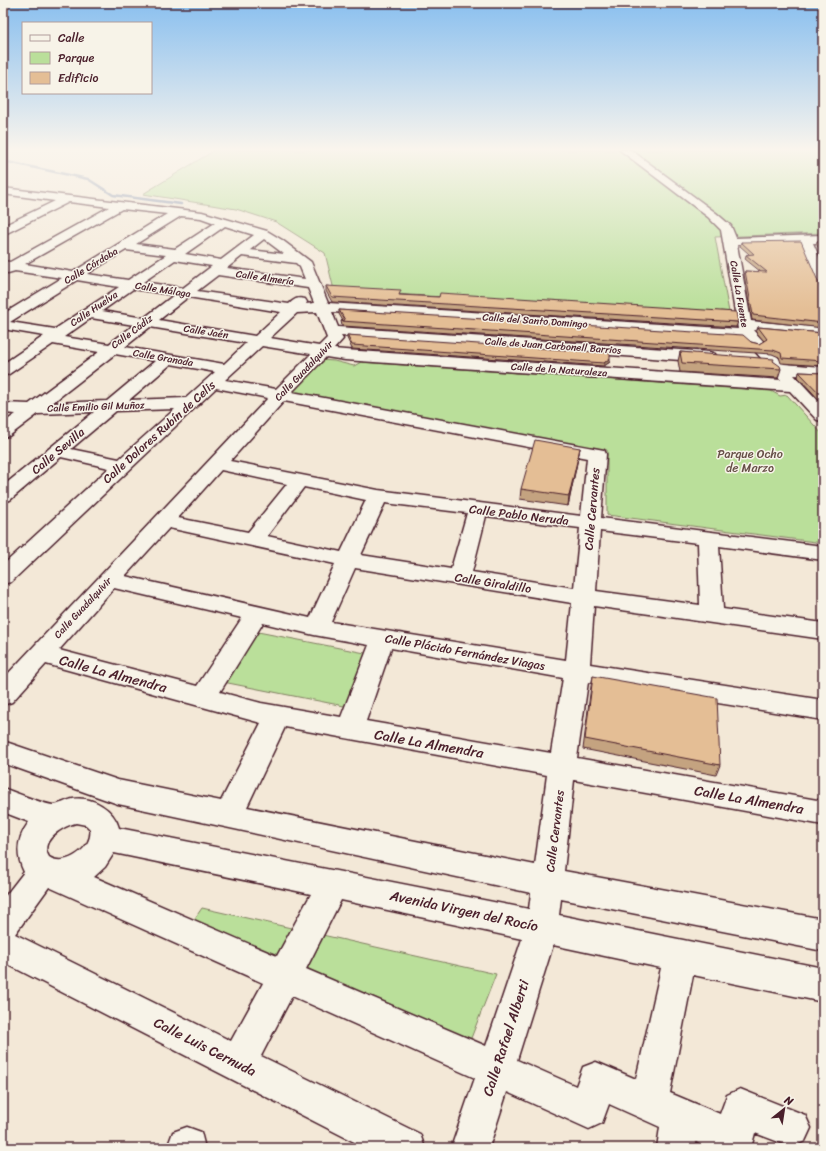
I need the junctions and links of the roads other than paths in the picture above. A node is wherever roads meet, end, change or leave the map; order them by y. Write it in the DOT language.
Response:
graph roads {
  1 [pos="58,204"];
  2 [pos="102,204"];
  3 [pos="697,204"];
  4 [pos="119,206"];
  5 [pos="179,212"];
  6 [pos="225,221"];
  7 [pos="3,232"];
  8 [pos="263,234"];
  9 [pos="823,238"];
  10 [pos="805,239"];
  11 [pos="731,242"];
  12 [pos="126,246"];
  13 [pos="239,252"];
  14 [pos="175,254"];
  15 [pos="300,260"];
  16 [pos="219,267"];
  17 [pos="6,268"];
  18 [pos="76,276"];
  19 [pos="823,281"];
  20 [pos="131,284"];
  21 [pos="316,287"];
  22 [pos="184,293"];
  23 [pos="323,307"];
  24 [pos="291,309"];
  25 [pos="88,313"];
  26 [pos="3,320"];
  27 [pos="146,322"];
  28 [pos="3,325"];
  29 [pos="745,330"];
  30 [pos="333,331"];
  31 [pos="823,332"];
  32 [pos="386,335"];
  33 [pos="54,337"];
  34 [pos="257,341"];
  35 [pos="110,349"];
  36 [pos="324,352"];
  37 [pos="377,358"];
  38 [pos="725,358"];
  39 [pos="168,359"];
  40 [pos="748,360"];
  41 [pos="776,365"];
  42 [pos="3,371"];
  43 [pos="823,372"];
  44 [pos="221,376"];
  45 [pos="794,386"];
  46 [pos="280,395"];
  47 [pos="189,403"];
  48 [pos="111,406"];
  49 [pos="3,408"];
  50 [pos="32,409"];
  51 [pos="822,414"];
  52 [pos="3,432"];
  53 [pos="66,453"];
  54 [pos="218,464"];
  55 [pos="123,466"];
  56 [pos="299,480"];
  57 [pos="3,496"];
  58 [pos="378,496"];
  59 [pos="478,509"];
  60 [pos="165,521"];
  61 [pos="592,524"];
  62 [pos="708,539"];
  63 [pos="253,540"];
  64 [pos="822,558"];
  65 [pos="348,560"];
  66 [pos="5,572"];
  67 [pos="460,578"];
  68 [pos="110,580"];
  69 [pos="585,597"];
  70 [pos="257,614"];
  71 [pos="712,615"];
  72 [pos="317,627"];
  73 [pos="823,631"];
  74 [pos="383,638"];
  75 [pos="40,654"];
  76 [pos="577,671"];
  77 [pos="3,695"];
  78 [pos="203,698"];
  79 [pos="823,710"];
  80 [pos="277,716"];
  81 [pos="350,729"];
  82 [pos="3,752"];
  83 [pos="562,768"];
  84 [pos="3,800"];
  85 [pos="823,813"];
  86 [pos="229,815"];
  87 [pos="54,818"];
  88 [pos="106,838"];
  89 [pos="49,872"];
  90 [pos="548,882"];
  91 [pos="334,884"];
  92 [pos="3,924"];
  93 [pos="542,928"];
  94 [pos="823,935"];
  95 [pos="3,945"];
  96 [pos="680,956"];
  97 [pos="285,976"];
  98 [pos="823,985"];
  99 [pos="238,1064"];
  100 [pos="496,1069"];
  101 [pos="669,1123"];
  102 [pos="792,1128"];
  103 [pos="473,1147"];
  104 [pos="406,1148"];
  1 -- 7 [label="street"];
  2 -- 4 [label="street, Calle Guadalquivir"];
  3 -- 11 [label="street, Calle La Fuente"];
  4 -- 5 [label="street, Calle Guadalquivir"];
  4 -- 17 [label="street"];
  5 -- 6 [label="street, Calle Guadalquivir"];
  5 -- 12 [label="street, Calle Córdoba"];
  6 -- 8 [label="street, Calle Guadalquivir"];
  6 -- 14 [label="street, Calle Huelva"];
  8 -- 13 [label="street, Calle Cádiz"];
  8 -- 15 [label="street, Calle Guadalquivir"];
  9 -- 10 [label="street"];
  10 -- 11 [label="street"];
  10 -- 19 [label="street"];
  11 -- 29 [label="street, Calle La Fuente"];
  12 -- 14 [label="street, Calle Almería"];
  12 -- 18 [label="street, Calle Córdoba"];
  13 -- 15 [label="street"];
  13 -- 16 [label="street, Calle Cádiz"];
  14 -- 16 [label="street, Calle Almería"];
  14 -- 20 [label="street, Calle Huelva"];
  15 -- 21 [label="street, Calle Guadalquivir"];
  16 -- 21 [label="street, Calle Almería"];
  16 -- 22 [label="street, Calle Cádiz"];
  17 -- 18 [label="street, Calle Málaga"];
  18 -- 20 [label="street, Calle Málaga"];
  18 -- 26 [label="street, Calle Córdoba"];
  20 -- 22 [label="street, Calle Málaga"];
  20 -- 25 [label="street, Calle Huelva"];
  21 -- 23 [label="street, Calle Guadalquivir"];
  21 -- 24 [label="street, Calle Dolores Rubín de Celis"];
  22 -- 24 [label="street, Calle Málaga"];
  22 -- 27 [label="street, Calle Cádiz"];
  23 -- 24 [label="street, Calle Málaga"];
  23 -- 29 [label="street, Calle del Santo Domingo"];
  23 -- 30 [label="street, Calle Guadalquivir"];
  24 -- 34 [label="street, Calle Dolores Rubín de Celis"];
  25 -- 27 [label="street, Calle Jaén"];
  25 -- 33 [label="street, Calle Huelva"];
  27 -- 34 [label="street, Calle Jaén"];
  27 -- 35 [label="street, Calle Cádiz"];
  28 -- 33 [label="street, Calle Granada"];
  29 -- 31 [label="street, Calle del Santo Domingo"];
  29 -- 41 [label="street, Calle La Fuente"];
  30 -- 32 [label="street, Calle de Juan Carbonell Barrios"];
  30 -- 36 [label="street, Calle Guadalquivir"];
  32 -- 37 [label="street"];
  32 -- 38 [label="street, Calle de Juan Carbonell Barrios"];
  33 -- 35 [label="street, Calle Granada"];
  33 -- 42 [label="street, Calle Huelva"];
  34 -- 36 [label="street, Calle Jaén"];
  34 -- 44 [label="street, Calle Dolores Rubín de Celis"];
  35 -- 39 [label="street, Calle Granada"];
  35 -- 50 [label="street, Calle Cádiz"];
  36 -- 37 [label="street, Calle de la Naturaleza"];
  36 -- 46 [label="street, Calle Guadalquivir"];
  37 -- 45 [label="street, Calle de la Naturaleza"];
  39 -- 44 [label="street, Calle Granada"];
  39 -- 48 [label="street, Calle Sevilla"];
  40 -- 41 [label="street"];
  41 -- 43 [label="street"];
  41 -- 45 [label="street, Calle La Fuente"];
  44 -- 46 [label="street, Calle Cervantes"];
  44 -- 47 [label="street, Calle Dolores Rubín de Celis"];
  45 -- 51 [label="street, Calle La Fuente"];
  46 -- 54 [label="street, Calle Guadalquivir"];
  46 -- 61 [label="street, Calle Cervantes"];
  47 -- 48 [label="street, Calle Emilio Gil Muñoz"];
  47 -- 55 [label="street, Calle Dolores Rubín de Celis"];
  48 -- 50 [label="street, Calle Emilio Gil Muñoz"];
  48 -- 57 [label="street, Calle Sevilla"];
  49 -- 50 [label="street, Calle Emilio Gil Muñoz"];
  50 -- 52 [label="street, Calle Cádiz"];
  53 -- 55 [label="street"];
  54 -- 56 [label="street, Calle Pablo Neruda"];
  54 -- 60 [label="street, Calle Guadalquivir"];
  55 -- 66 [label="street, Calle Dolores Rubín de Celis"];
  56 -- 58 [label="street, Calle Pablo Neruda"];
  56 -- 63 [label="street"];
  58 -- 59 [label="street, Calle Pablo Neruda"];
  58 -- 65 [label="street"];
  59 -- 61 [label="street, Calle Pablo Neruda"];
  59 -- 67 [label="street"];
  60 -- 63 [label="street, Calle Giraldillo"];
  60 -- 68 [label="street, Calle Guadalquivir"];
  61 -- 62 [label="street, Calle Pablo Neruda"];
  61 -- 69 [label="street, Calle Cervantes"];
  62 -- 64 [label="street, Calle Pablo Neruda"];
  62 -- 71 [label="street"];
  63 -- 65 [label="street, Calle Giraldillo"];
  65 -- 67 [label="street, Calle Giraldillo"];
  65 -- 72 [label="street"];
  67 -- 69 [label="street, Calle Giraldillo"];
  68 -- 70 [label="street, Calle Plácido Fernández Viagas"];
  68 -- 75 [label="street, Calle Guadalquivir"];
  69 -- 71 [label="street, Calle Giraldillo"];
  69 -- 76 [label="street, Calle Cervantes"];
  70 -- 72 [label="street, Calle Plácido Fernández Viagas"];
  70 -- 78 [label="street"];
  71 -- 73 [label="street, Calle Giraldillo"];
  72 -- 74 [label="street, Calle Plácido Fernández Viagas"];
  74 -- 76 [label="street, Calle Plácido Fernández Viagas"];
  74 -- 81 [label="street"];
  75 -- 77 [label="street, Calle Guadalquivir"];
  75 -- 78 [label="street, Calle La Almendra"];
  76 -- 79 [label="street, Calle Plácido Fernández Viagas"];
  76 -- 83 [label="street, Calle Cervantes"];
  78 -- 80 [label="street, Calle La Almendra"];
  80 -- 81 [label="street, Calle La Almendra"];
  80 -- 86 [label="street"];
  81 -- 83 [label="street, Calle La Almendra"];
  82 -- 86 [label="street"];
  83 -- 85 [label="street, Calle La Almendra"];
  83 -- 90 [label="street, Calle Cervantes"];
  84 -- 87 [label="street"];
  86 -- 90 [label="street"];
  87 -- 88 [label="street"];
  87 -- 89 [label="street"];
  88 -- 89 [label="street"];
  88 -- 91 [label="street, Avenida Virgen del Rocío"];
  89 -- 92 [label="street"];
  89 -- 97 [label="street"];
  90 -- 93 [label="street, Calle Cervantes"];
  90 -- 94 [label="street"];
  91 -- 93 [label="street, Avenida Virgen del Rocío"];
  91 -- 97 [label="street"];
  93 -- 96 [label="street, Avenida Virgen del Rocío"];
  93 -- 100 [label="street, Calle Rafael Alberti"];
  95 -- 99 [label="street, Calle Luis Cernuda"];
  96 -- 98 [label="street, Avenida Virgen del Rocío"];
  96 -- 101 [label="street"];
  97 -- 99 [label="street"];
  97 -- 100 [label="street"];
  99 -- 104 [label="street, Calle Luis Cernuda"];
  100 -- 101 [label="street"];
  100 -- 103 [label="street, Calle Rafael Alberti"];
  101 -- 102 [label="street"];
}
